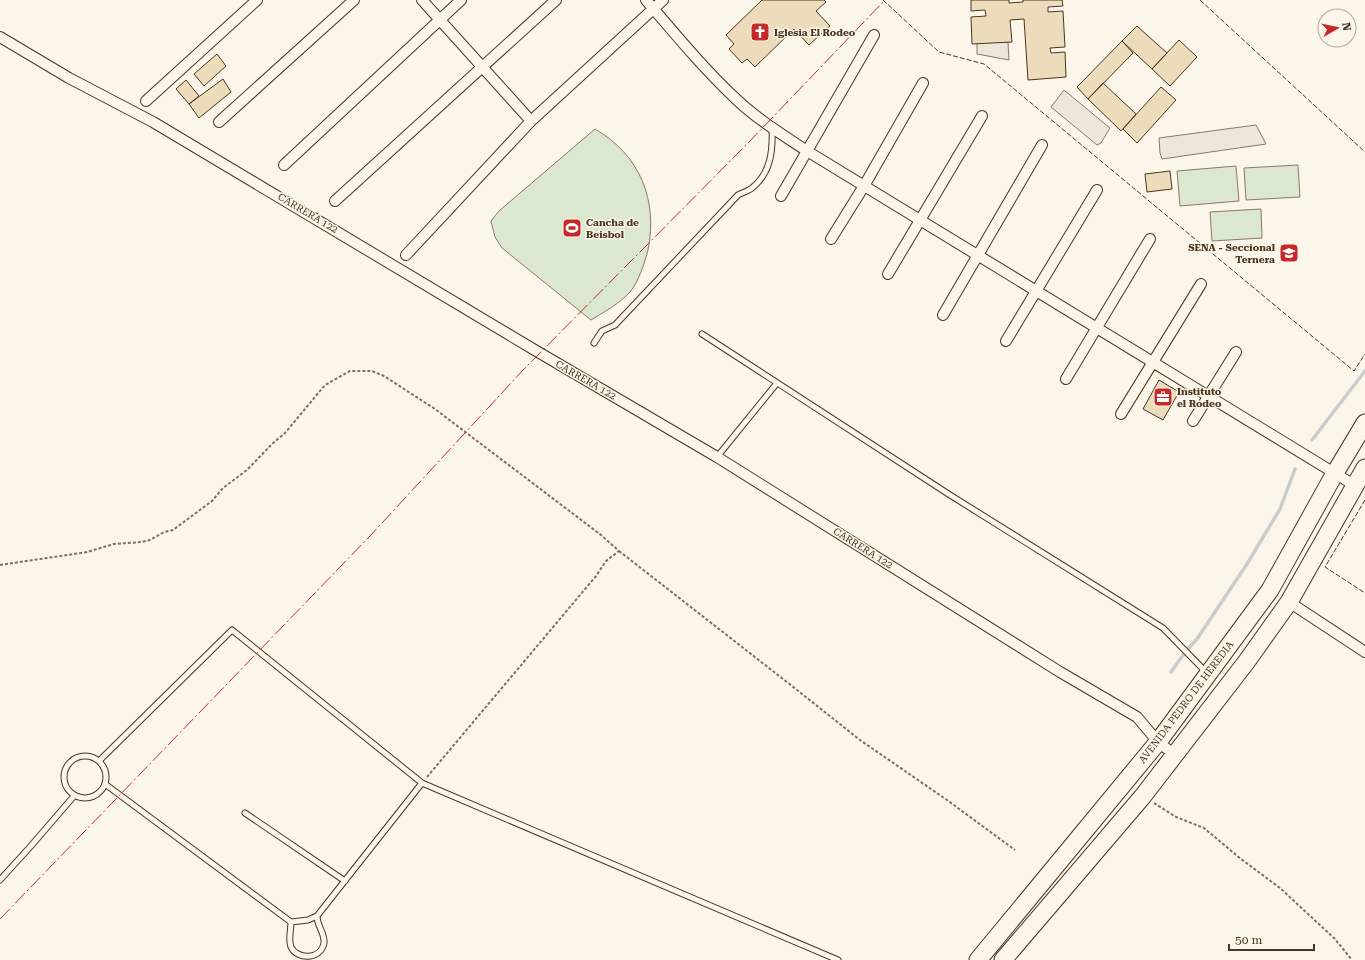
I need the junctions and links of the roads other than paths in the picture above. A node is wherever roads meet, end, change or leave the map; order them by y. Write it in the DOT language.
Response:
graph roads {
  1 [pos="257,0"];
  2 [pos="354,0"];
  3 [pos="422,0"];
  4 [pos="461,0"];
  5 [pos="556,0"];
  6 [pos="646,0"];
  7 [pos="663,0"];
  8 [pos="654,9"];
  9 [pos="440,20"];
  10 [pos="874,35"];
  11 [pos="0,37"];
  12 [pos="482,67"];
  13 [pos="923,83"];
  14 [pos="146,101"];
  15 [pos="982,116"];
  16 [pos="531,121"];
  17 [pos="219,122"];
  18 [pos="772,128"];
  19 [pos="1042,145"];
  20 [pos="808,151"];
  21 [pos="284,166"];
  22 [pos="864,186"];
  23 [pos="1097,190"];
  24 [pos="781,196"];
  25 [pos="335,201"];
  26 [pos="920,220"];
  27 [pos="831,239"];
  28 [pos="1150,239"];
  29 [pos="406,255"];
  30 [pos="977,255"];
  31 [pos="888,274"];
  32 [pos="1200,284"];
  33 [pos="1037,291"];
  34 [pos="943,315"];
  35 [pos="1097,328"];
  36 [pos="702,334"];
  37 [pos="1006,341"];
  38 [pos="594,343"];
  39 [pos="1236,352"];
  40 [pos="1152,362"];
  41 [pos="1066,379"];
  42 [pos="777,383"];
  43 [pos="1208,396"];
  44 [pos="1121,414"];
  45 [pos="1193,421"];
  46 [pos="1365,423"];
  47 [pos="717,457"];
  48 [pos="1365,468"];
  49 [pos="1335,473"];
  50 [pos="1354,486"];
  51 [pos="1289,602"];
  52 [pos="1365,652"];
  53 [pos="1208,674"];
  54 [pos="1158,742"];
  55 [pos="1175,755"];
  56 [pos="99,761"];
  57 [pos="422,783"];
  58 [pos="105,784"];
  59 [pos="74,796"];
  60 [pos="245,813"];
  61 [pos="0,880"];
  62 [pos="345,881"];
  63 [pos="317,916"];
  64 [pos="292,922"];
  65 [pos="838,960"];
  66 [pos="978,960"];
  67 [pos="1002,960"];
  1 -- 14 [label="street"];
  2 -- 17 [label="street"];
  3 -- 9 [label="street"];
  4 -- 9 [label="street"];
  5 -- 12 [label="street"];
  6 -- 8 [label="street"];
  7 -- 8 [label="street"];
  8 -- 16 [label="street"];
  8 -- 18 [label="street"];
  9 -- 12 [label="street"];
  9 -- 21 [label="street"];
  10 -- 20 [label="street"];
  11 -- 47 [label="street, CARRERA 122"];
  12 -- 16 [label="street"];
  12 -- 25 [label="street"];
  13 -- 22 [label="street"];
  15 -- 26 [label="street"];
  16 -- 29 [label="street"];
  18 -- 20 [label="street"];
  18 -- 38 [label="lane"];
  19 -- 30 [label="street"];
  20 -- 22 [label="street"];
  20 -- 24 [label="street"];
  22 -- 26 [label="street"];
  22 -- 27 [label="street"];
  23 -- 33 [label="street"];
  26 -- 30 [label="street"];
  26 -- 31 [label="street"];
  28 -- 35 [label="street"];
  30 -- 33 [label="street"];
  30 -- 34 [label="street"];
  32 -- 40 [label="street"];
  33 -- 35 [label="street"];
  33 -- 37 [label="street"];
  35 -- 40 [label="street"];
  35 -- 41 [label="street"];
  36 -- 42 [label="lane"];
  39 -- 43 [label="street"];
  40 -- 43 [label="street"];
  40 -- 44 [label="street"];
  42 -- 47 [label="lane"];
  42 -- 53 [label="lane"];
  43 -- 45 [label="street"];
  43 -- 49 [label="street"];
  46 -- 49 [label="highway, AVENIDA PEDRO DE HEREDIA"];
  47 -- 54 [label="street, CARRERA 122"];
  48 -- 50 [label="highway"];
  49 -- 50 [label="street"];
  49 -- 53 [label="highway, AVENIDA PEDRO DE HEREDIA"];
  50 -- 51 [label="highway"];
  51 -- 52 [label="street"];
  51 -- 55 [label="highway"];
  53 -- 54 [label="highway, AVENIDA PEDRO DE HEREDIA"];
  54 -- 55 [label="street, CARRERA 122"];
  54 -- 66 [label="highway, AVENIDA PEDRO DE HEREDIA"];
  55 -- 67 [label="highway"];
  56 -- 57 [label="lane"];
  56 -- 58 [label="lane"];
  56 -- 59 [label="lane"];
  57 -- 62 [label="lane"];
  57 -- 65 [label="lane"];
  58 -- 59 [label="lane"];
  58 -- 64 [label="lane"];
  59 -- 61 [label="lane"];
  60 -- 62 [label="lane"];
  62 -- 63 [label="lane"];
  63 -- 64 [label="lane"];
  63 -- 64 [label="lane"];
}
